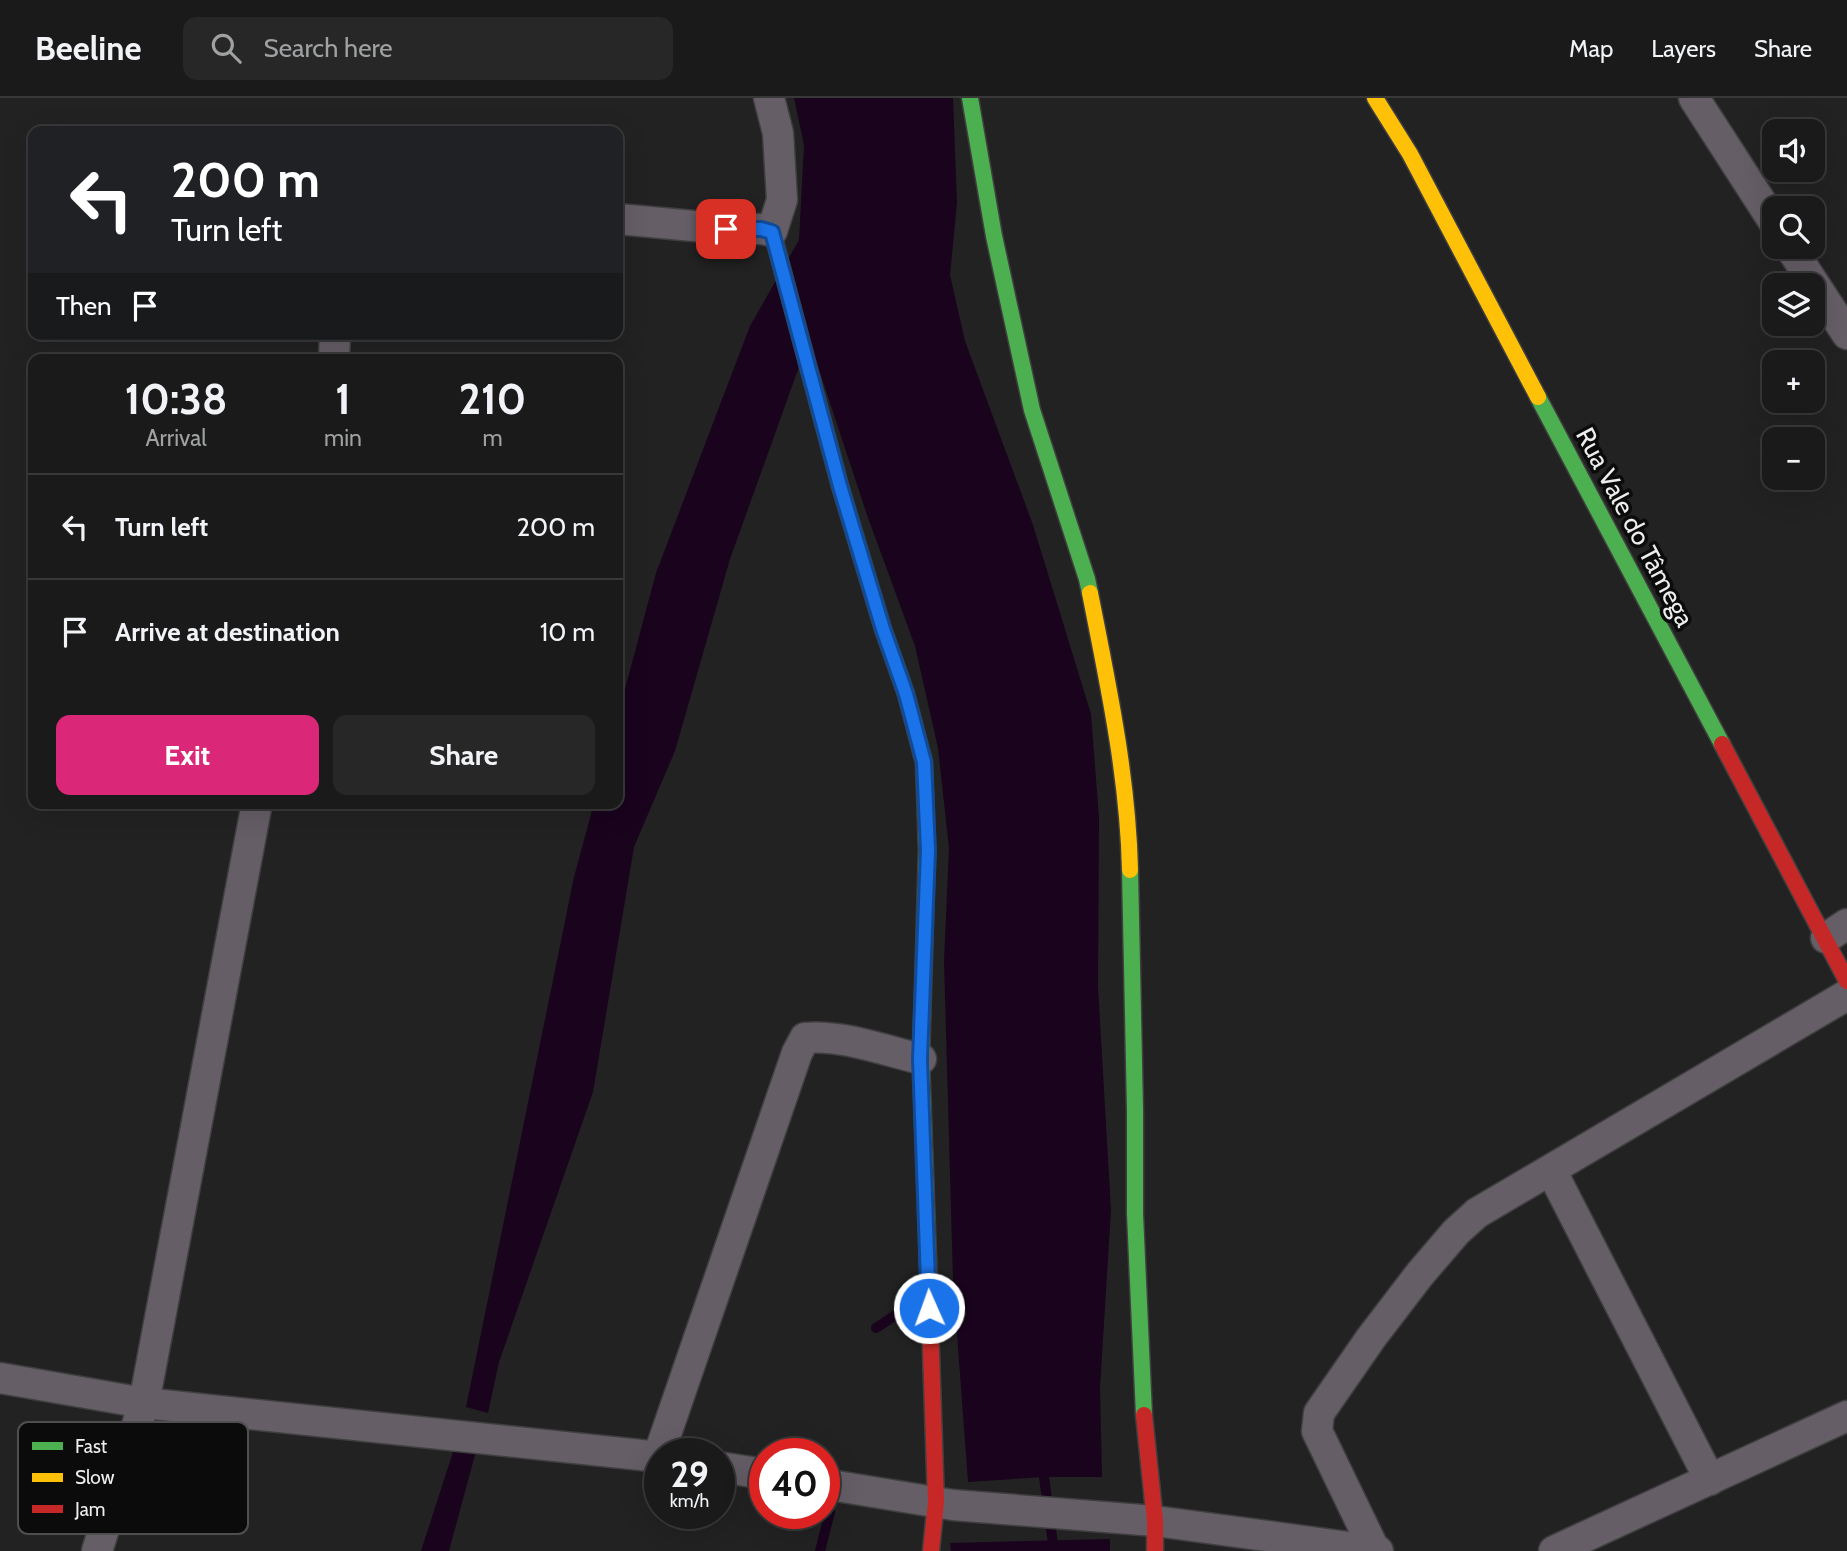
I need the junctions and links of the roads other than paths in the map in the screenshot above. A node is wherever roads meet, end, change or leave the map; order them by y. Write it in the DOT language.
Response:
graph roads {
  1 [pos="769,98"];
  2 [pos="970,98"];
  3 [pos="1375,98"];
  4 [pos="1694,98"];
  5 [pos="1762,203"];
  6 [pos="623,219"];
  7 [pos="772,232"];
  8 [pos="1798,259"];
  9 [pos="1847,334"];
  10 [pos="256,809"];
  11 [pos="1836,931"];
  12 [pos="1847,981"];
  13 [pos="1847,995"];
  14 [pos="920,1059"];
  15 [pos="1551,1170"];
  16 [pos="0,1378"];
  17 [pos="144,1403"];
  18 [pos="1847,1416"];
  19 [pos="138,1422"];
  20 [pos="665,1438"];
  21 [pos="644,1455"];
  22 [pos="1710,1480"];
  23 [pos="840,1487"];
  24 [pos="944,1503"];
  25 [pos="1155,1521"];
  26 [pos="102,1534"];
  27 [pos="97,1551"];
  28 [pos="931,1551"];
  29 [pos="1155,1551"];
  30 [pos="1376,1551"];
  31 [pos="1554,1551"];
  1 -- 7 [label="street"];
  2 -- 25 [label="street"];
  3 -- 11 [label="street, Rua Vale do Tâmega"];
  4 -- 5 [label="street"];
  6 -- 7 [label="street"];
  7 -- 14 [label="street"];
  8 -- 9 [label="street"];
  10 -- 17 [label="street"];
  11 -- 12 [label="street, Rua Vale do Tâmega"];
  13 -- 15 [label="street"];
  14 -- 20 [label="street"];
  14 -- 24 [label="street"];
  15 -- 22 [label="street"];
  15 -- 30 [label="street"];
  16 -- 17 [label="street"];
  17 -- 19 [label="street"];
  17 -- 21 [label="street"];
  18 -- 22 [label="street"];
  22 -- 31 [label="street"];
  23 -- 24 [label="street"];
  24 -- 25 [label="street"];
  24 -- 28 [label="street"];
  25 -- 29 [label="street"];
  25 -- 30 [label="street"];
  26 -- 27 [label="street"];
}
